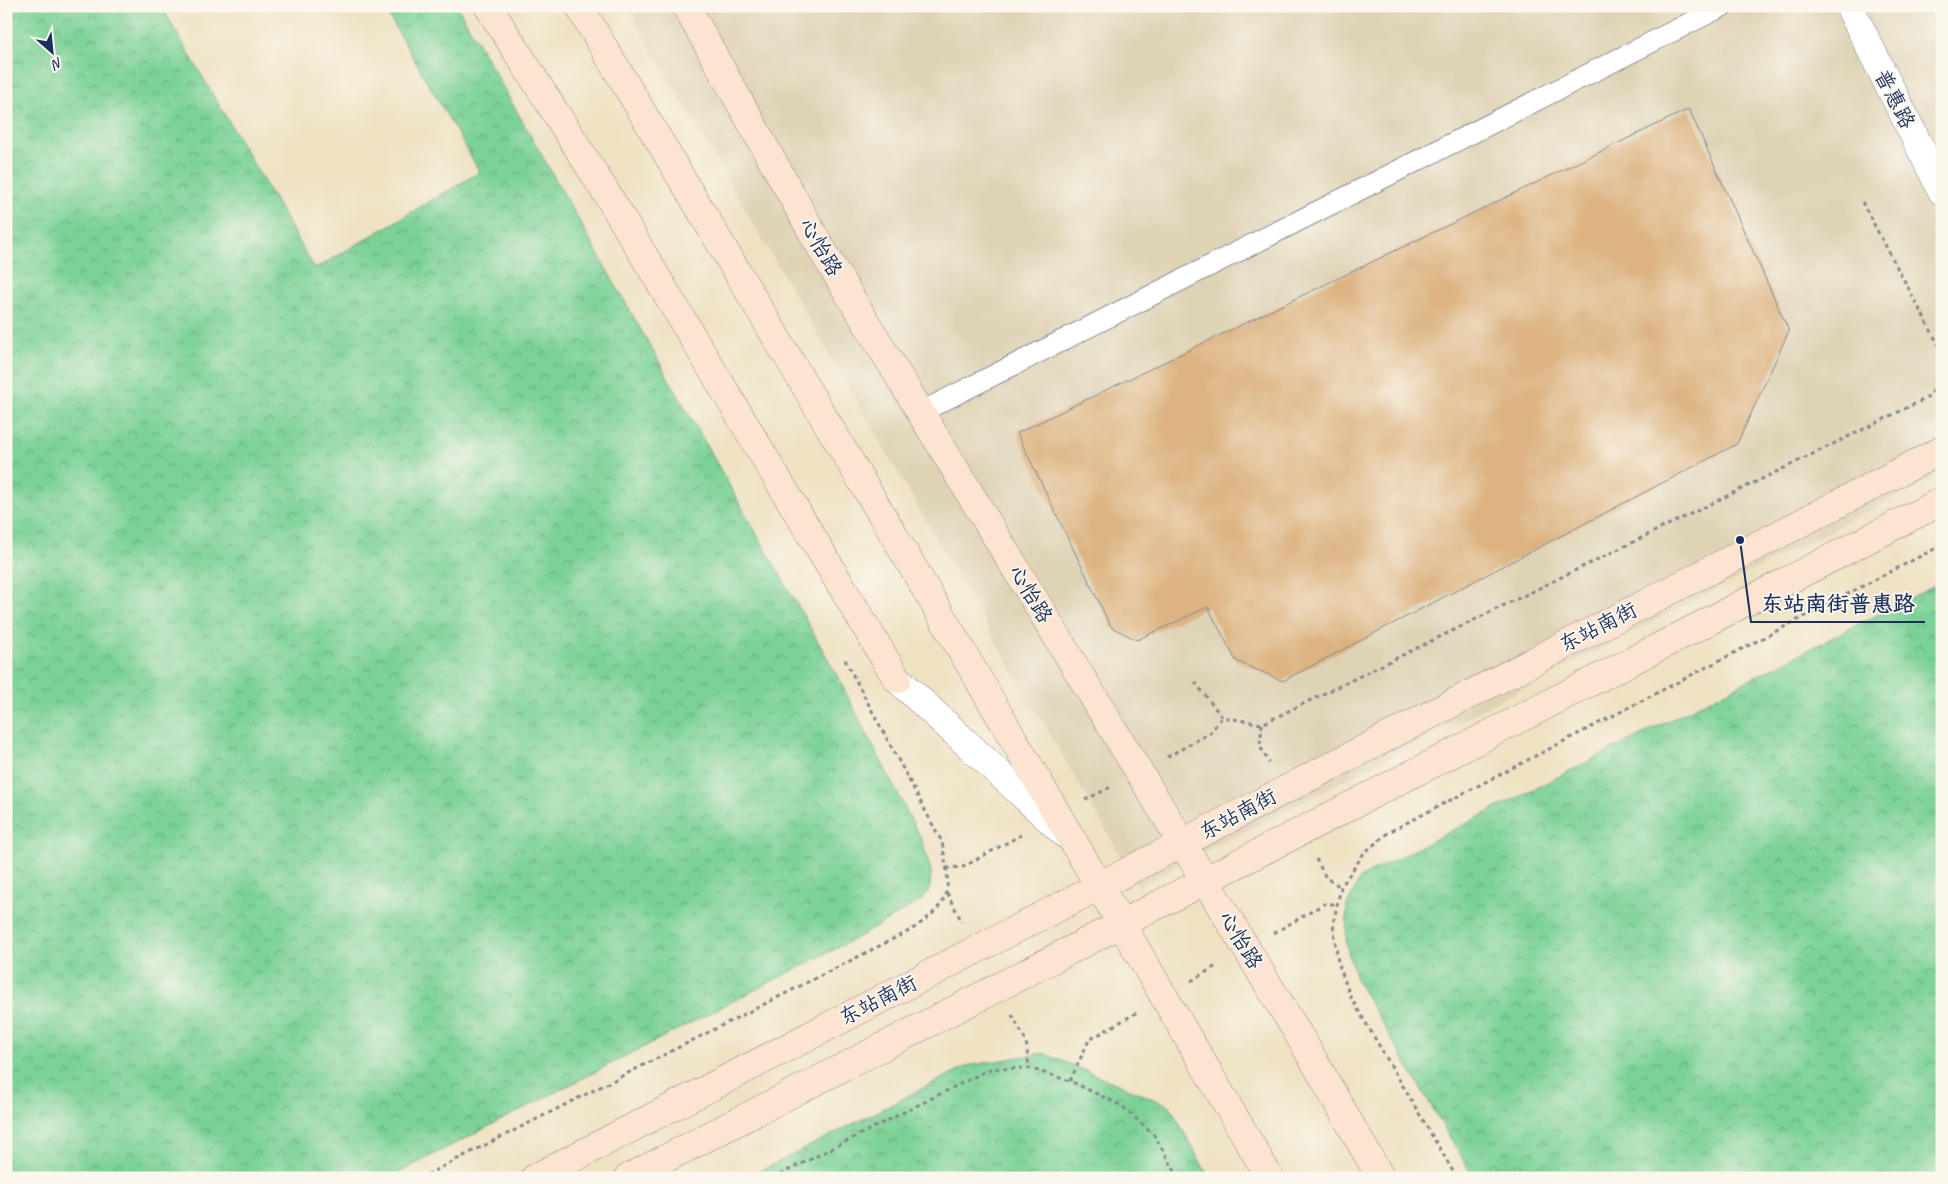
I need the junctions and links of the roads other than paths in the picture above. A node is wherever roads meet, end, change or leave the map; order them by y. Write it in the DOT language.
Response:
graph roads {
  1 [pos="488,6"];
  2 [pos="579,6"];
  3 [pos="686,6"];
  4 [pos="1723,6"];
  5 [pos="1849,6"];
  6 [pos="1942,191"];
  7 [pos="920,412"];
  8 [pos="1942,450"];
  9 [pos="1942,501"];
  10 [pos="1073,842"];
  11 [pos="1182,843"];
  12 [pos="1204,881"];
  13 [pos="1099,886"];
  14 [pos="1121,923"];
  15 [pos="535,1178"];
  16 [pos="628,1178"];
  17 [pos="1270,1178"];
  18 [pos="1381,1178"];
  1 -- 10 [label="street"];
  2 -- 10 [label="street"];
  3 -- 7 [label="street, 心怡路"];
  4 -- 7 [label="lane"];
  5 -- 6 [label="street, 普惠路"];
  7 -- 11 [label="street, 心怡路"];
  8 -- 11 [label="street, 东站南街"];
  9 -- 12 [label="street, 东站南街"];
  10 -- 13 [label="street"];
  11 -- 12 [label="street, 心怡路"];
  11 -- 13 [label="street, 东站南街"];
  12 -- 14 [label="street, 东站南街"];
  12 -- 18 [label="street, 心怡路"];
  13 -- 14 [label="street"];
  13 -- 15 [label="street, 东站南街"];
  14 -- 16 [label="street, 东站南街"];
  14 -- 17 [label="street"];
}
